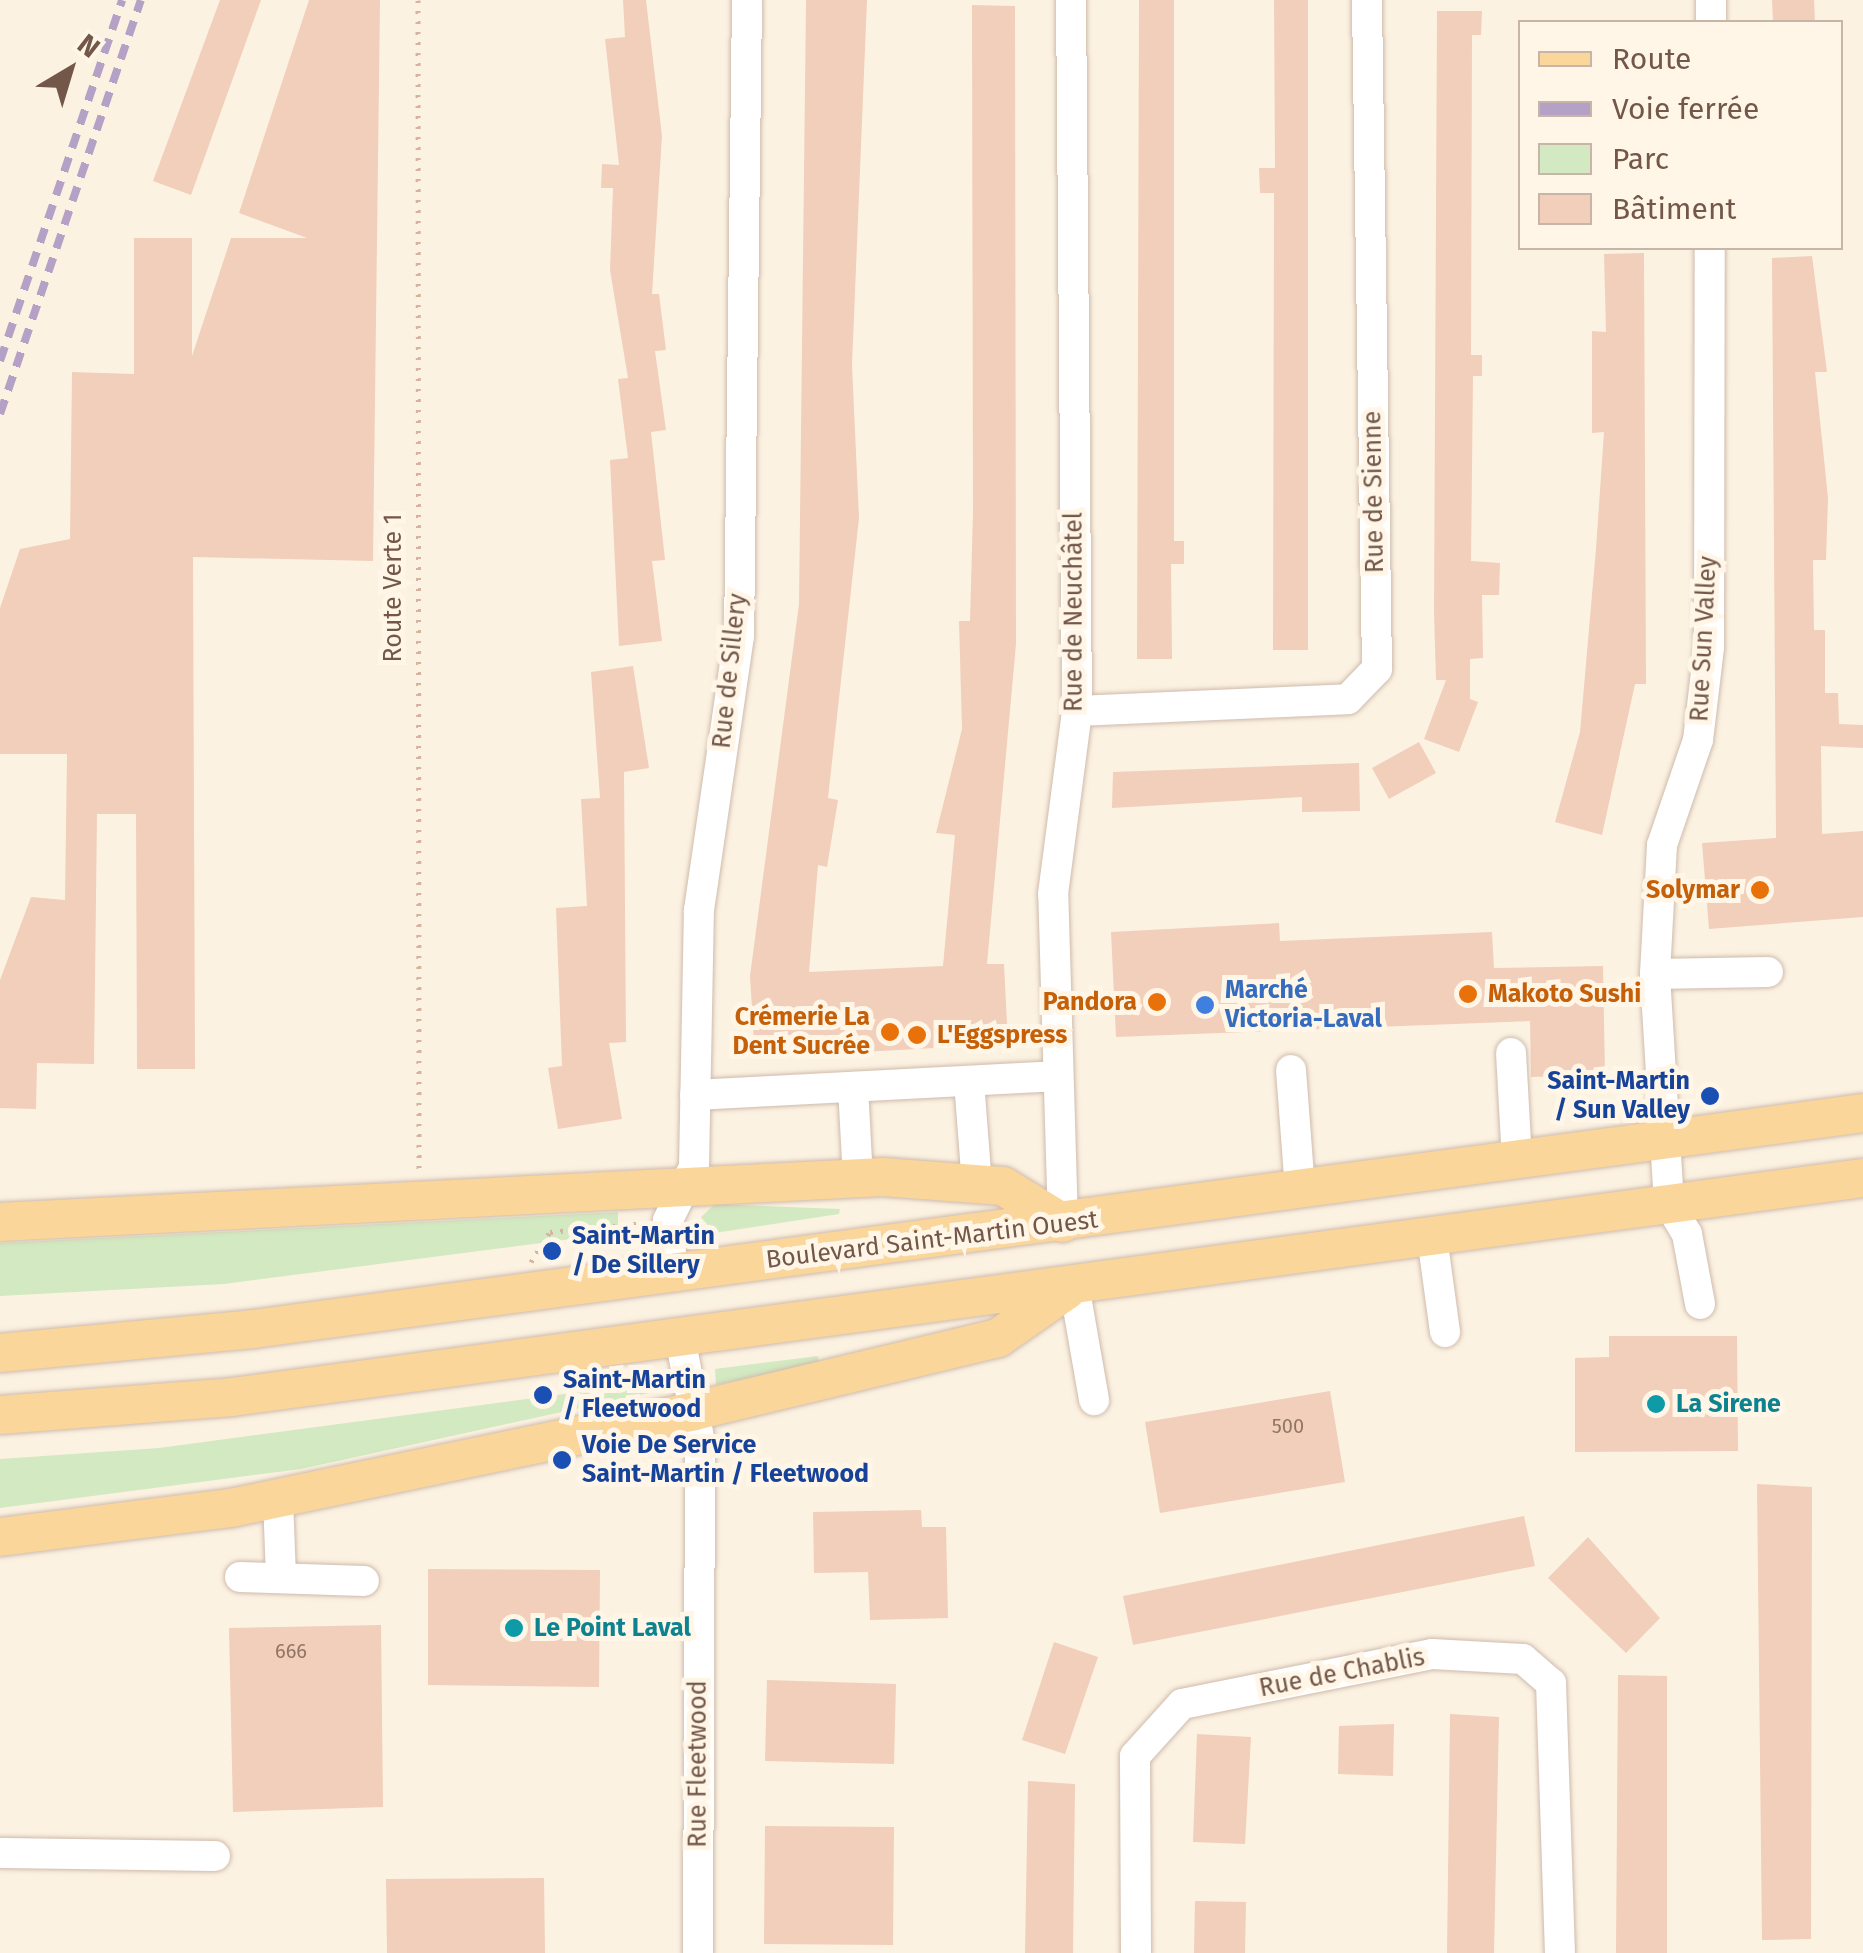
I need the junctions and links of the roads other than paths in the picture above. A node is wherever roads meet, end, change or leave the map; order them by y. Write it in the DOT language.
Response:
graph roads {
  1 [pos="746,0"];
  2 [pos="1071,0"];
  3 [pos="1368,0"];
  4 [pos="1710,250"];
  5 [pos="1076,710"];
  6 [pos="1768,972"];
  7 [pos="1655,974"];
  8 [pos="1511,1054"];
  9 [pos="1290,1070"];
  10 [pos="1053,1076"];
  11 [pos="969,1081"];
  12 [pos="853,1087"];
  13 [pos="694,1095"];
  14 [pos="1863,1113"];
  15 [pos="1662,1141"];
  16 [pos="1517,1162"];
  17 [pos="858,1178"];
  18 [pos="1863,1178"];
  19 [pos="977,1184"];
  20 [pos="683,1188"];
  21 [pos="1300,1191"];
  22 [pos="1669,1204"];
  23 [pos="0,1222"];
  24 [pos="1063,1222"];
  25 [pos="1432,1237"];
  26 [pos="672,1274"];
  27 [pos="1074,1285"];
  28 [pos="1700,1304"];
  29 [pos="1445,1332"];
  30 [pos="680,1337"];
  31 [pos="0,1353"];
  32 [pos="1094,1400"];
  33 [pos="694,1411"];
  34 [pos="0,1416"];
  35 [pos="278,1499"];
  36 [pos="0,1537"];
  37 [pos="240,1577"];
  38 [pos="281,1578"];
  39 [pos="364,1581"];
  40 [pos="0,1852"];
  41 [pos="215,1856"];
  42 [pos="698,1953"];
  43 [pos="1136,1953"];
  44 [pos="1560,1953"];
  1 -- 13 [label="street, Rue de Sillery"];
  2 -- 5 [label="street, Rue de Neuchâtel"];
  3 -- 5 [label="street, Rue de Sienne"];
  4 -- 7 [label="street, Rue Sun Valley"];
  5 -- 10 [label="street, Rue de Neuchâtel"];
  6 -- 7 [label="street"];
  7 -- 15 [label="street, Rue Sun Valley"];
  8 -- 16 [label="street"];
  9 -- 21 [label="street"];
  10 -- 11 [label="street"];
  10 -- 24 [label="street, Rue de Neuchâtel"];
  11 -- 12 [label="street"];
  11 -- 19 [label="street"];
  12 -- 13 [label="street"];
  12 -- 17 [label="street"];
  13 -- 20 [label="street, Rue de Sillery"];
  14 -- 15 [label="main road, Boulevard Saint-Martin Ouest"];
  15 -- 16 [label="main road, Boulevard Saint-Martin Ouest"];
  15 -- 22 [label="street, Rue Sun Valley"];
  16 -- 21 [label="main road, Boulevard Saint-Martin Ouest"];
  17 -- 19 [label="main road"];
  17 -- 20 [label="main road"];
  18 -- 22 [label="main road"];
  19 -- 24 [label="main road"];
  20 -- 23 [label="main road"];
  20 -- 26 [label="street, Rue de Sillery"];
  21 -- 24 [label="main road, Boulevard Saint-Martin Ouest"];
  22 -- 25 [label="main road"];
  22 -- 28 [label="street, Rue Sun Valley"];
  24 -- 26 [label="main road, Boulevard Saint-Martin Ouest"];
  25 -- 27 [label="main road"];
  25 -- 29 [label="street"];
  26 -- 31 [label="main road, Boulevard Saint-Martin Ouest"];
  27 -- 30 [label="main road"];
  27 -- 32 [label="street"];
  27 -- 33 [label="main road"];
  30 -- 33 [label="street, Rue Fleetwood"];
  30 -- 34 [label="main road"];
  33 -- 35 [label="main road"];
  33 -- 42 [label="street, Rue Fleetwood"];
  35 -- 36 [label="main road"];
  35 -- 38 [label="street"];
  37 -- 38 [label="street"];
  38 -- 39 [label="street"];
  40 -- 41 [label="street"];
  43 -- 44 [label="street, Rue de Chablis"];
}
